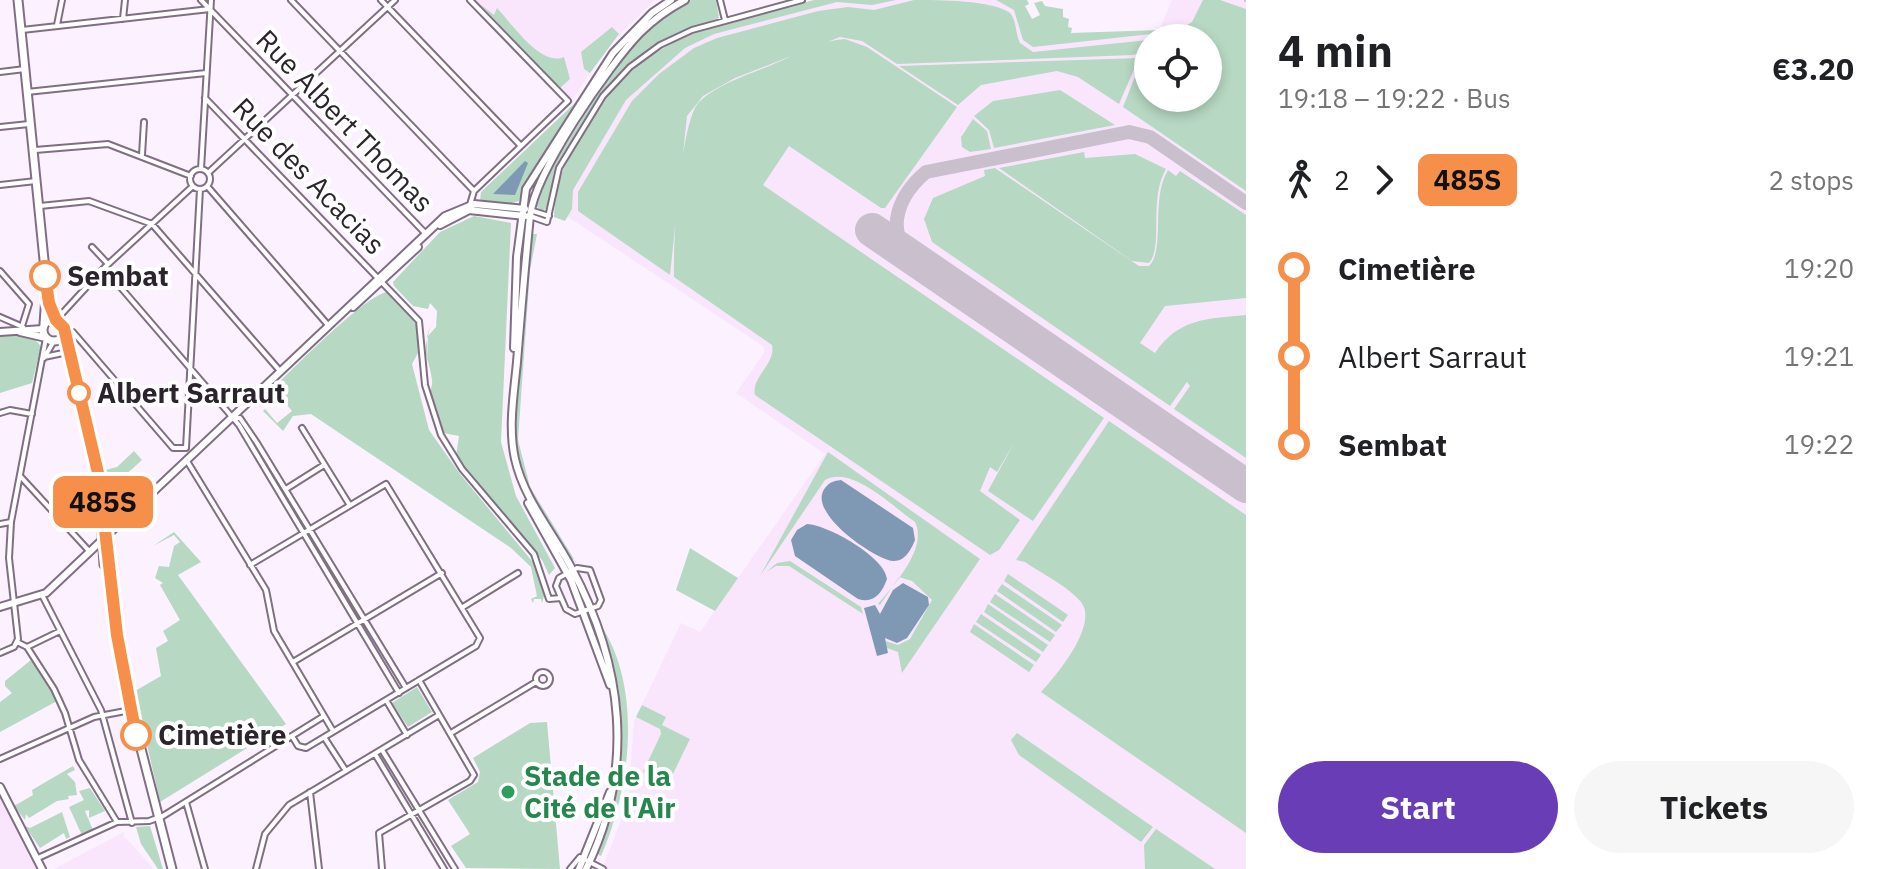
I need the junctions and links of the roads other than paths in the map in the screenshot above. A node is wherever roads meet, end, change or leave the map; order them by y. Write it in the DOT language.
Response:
graph roads {
  1 [pos="18,0"];
  2 [pos="62,0"];
  3 [pos="125,0"];
  4 [pos="201,0"];
  5 [pos="211,0"];
  6 [pos="291,0"];
  7 [pos="381,0"];
  8 [pos="395,0"];
  9 [pos="470,0"];
  10 [pos="671,0"];
  11 [pos="685,0"];
  12 [pos="720,0"];
  13 [pos="802,0"];
  14 [pos="388,7"];
  15 [pos="210,9"];
  16 [pos="123,19"];
  17 [pos="725,20"];
  18 [pos="57,26"];
  19 [pos="20,30"];
  20 [pos="340,51"];
  21 [pos="25,69"];
  22 [pos="0,72"];
  23 [pos="206,73"];
  24 [pos="27,92"];
  25 [pos="292,94"];
  26 [pos="205,98"];
  27 [pos="144,122"];
  28 [pos="30,124"];
  29 [pos="0,127"];
  30 [pos="245,138"];
  31 [pos="521,146"];
  32 [pos="32,151"];
  33 [pos="142,157"];
  34 [pos="201,169"];
  35 [pos="208,173"];
  36 [pos="191,176"];
  37 [pos="36,181"];
  38 [pos="0,185"];
  39 [pos="193,186"];
  40 [pos="207,186"];
  41 [pos="200,189"];
  42 [pos="474,191"];
  43 [pos="38,206"];
  44 [pos="469,207"];
  45 [pos="521,212"];
  46 [pos="530,213"];
  47 [pos="152,224"];
  48 [pos="427,235"];
  49 [pos="92,247"];
  50 [pos="106,266"];
  51 [pos="0,271"];
  52 [pos="195,273"];
  53 [pos="381,281"];
  54 [pos="47,290"];
  55 [pos="0,317"];
  56 [pos="56,320"];
  57 [pos="329,327"];
  58 [pos="22,329"];
  59 [pos="0,332"];
  60 [pos="64,332"];
  61 [pos="48,335"];
  62 [pos="63,353"];
  63 [pos="44,358"];
  64 [pos="70,363"];
  65 [pos="190,368"];
  66 [pos="282,372"];
  67 [pos="0,413"];
  68 [pos="32,414"];
  69 [pos="234,418"];
  70 [pos="302,428"];
  71 [pos="186,448"];
  72 [pos="194,455"];
  73 [pos="187,461"];
  74 [pos="324,465"];
  75 [pos="20,476"];
  76 [pos="286,489"];
  77 [pos="279,493"];
  78 [pos="349,504"];
  79 [pos="11,522"];
  80 [pos="0,524"];
  81 [pos="309,528"];
  82 [pos="303,532"];
  83 [pos="105,537"];
  84 [pos="90,552"];
  85 [pos="250,565"];
  86 [pos="570,571"];
  87 [pos="442,573"];
  88 [pos="518,573"];
  89 [pos="42,595"];
  90 [pos="561,598"];
  91 [pos="6,604"];
  92 [pos="463,607"];
  93 [pos="586,610"];
  94 [pos="364,619"];
  95 [pos="357,623"];
  96 [pos="58,632"];
  97 [pos="17,642"];
  98 [pos="27,647"];
  99 [pos="0,653"];
  100 [pos="293,662"];
  101 [pos="419,680"];
  102 [pos="536,682"];
  103 [pos="406,688"];
  104 [pos="399,693"];
  105 [pos="386,700"];
  106 [pos="131,710"];
  107 [pos="439,714"];
  108 [pos="102,715"];
  109 [pos="324,716"];
  110 [pos="69,727"];
  111 [pos="333,731"];
  112 [pos="451,733"];
  113 [pos="407,735"];
  114 [pos="292,736"];
  115 [pos="324,737"];
  116 [pos="382,750"];
  117 [pos="375,754"];
  118 [pos="0,759"];
  119 [pos="346,771"];
  120 [pos="0,787"];
  121 [pos="310,792"];
  122 [pos="186,802"];
  123 [pos="419,811"];
  124 [pos="412,816"];
  125 [pos="157,819"];
  126 [pos="117,822"];
  127 [pos="132,823"];
  128 [pos="38,858"];
  129 [pos="588,859"];
  130 [pos="42,869"];
  131 [pos="172,869"];
  132 [pos="205,869"];
  133 [pos="256,869"];
  134 [pos="319,869"];
  135 [pos="382,869"];
  136 [pos="444,869"];
  137 [pos="455,869"];
  138 [pos="570,869"];
  139 [pos="579,869"];
  140 [pos="586,869"];
  141 [pos="603,869"];
  1 -- 19 [label="main road"];
  2 -- 18 [label="street"];
  3 -- 16 [label="street"];
  4 -- 15 [label="street, Rue Albert Thomas"];
  5 -- 15 [label="street"];
  6 -- 20 [label="street"];
  7 -- 14 [label="street"];
  8 -- 14 [label="street"];
  9 -- 31 [label="street"];
  10 -- 45 [label="main road"];
  11 -- 46 [label="main road"];
  12 -- 17 [label="street"];
  13 -- 17 [label="street"];
  14 -- 20 [label="street"];
  14 -- 31 [label="street"];
  15 -- 16 [label="street"];
  15 -- 23 [label="street"];
  15 -- 25 [label="street, Rue Albert Thomas"];
  16 -- 18 [label="street"];
  17 -- 46 [label="street"];
  18 -- 19 [label="street"];
  19 -- 21 [label="main road"];
  20 -- 25 [label="street"];
  20 -- 42 [label="street"];
  21 -- 22 [label="street"];
  21 -- 24 [label="main road"];
  23 -- 24 [label="street"];
  23 -- 26 [label="street"];
  24 -- 28 [label="main road"];
  25 -- 30 [label="street"];
  25 -- 48 [label="street, Rue Albert Thomas"];
  26 -- 30 [label="street, Rue des Acacias"];
  26 -- 34 [label="street"];
  27 -- 33 [label="street"];
  28 -- 29 [label="street"];
  28 -- 32 [label="main road"];
  30 -- 35 [label="street"];
  30 -- 53 [label="street, Rue des Acacias"];
  31 -- 42 [label="street"];
  32 -- 33 [label="street"];
  32 -- 37 [label="main road"];
  33 -- 36 [label="street"];
  34 -- 35 [label="street"];
  34 -- 36 [label="street"];
  35 -- 40 [label="street"];
  36 -- 39 [label="street"];
  37 -- 38 [label="street"];
  37 -- 43 [label="main road"];
  39 -- 41 [label="street"];
  39 -- 47 [label="street"];
  40 -- 41 [label="street"];
  40 -- 57 [label="street"];
  41 -- 52 [label="street"];
  42 -- 44 [label="street"];
  43 -- 47 [label="street"];
  43 -- 54 [label="main road"];
  44 -- 45 [label="main road"];
  44 -- 48 [label="main road"];
  45 -- 46 [label="main road"];
  45 -- 86 [label="main road"];
  46 -- 86 [label="main road"];
  47 -- 50 [label="street"];
  47 -- 52 [label="street"];
  48 -- 53 [label="main road"];
  49 -- 50 [label="street"];
  50 -- 56 [label="street"];
  50 -- 65 [label="street"];
  51 -- 58 [label="street"];
  52 -- 65 [label="street"];
  52 -- 66 [label="street"];
  53 -- 57 [label="main road"];
  53 -- 90 [label="street, Rue des Acacias"];
  54 -- 56 [label="main road"];
  54 -- 61 [label="main road"];
  55 -- 58 [label="street"];
  56 -- 60 [label="main road"];
  56 -- 61 [label="main road"];
  57 -- 66 [label="main road"];
  58 -- 59 [label="main road"];
  58 -- 61 [label="main road"];
  58 -- 61 [label="main road"];
  60 -- 61 [label="main road"];
  60 -- 64 [label="main road"];
  60 -- 71 [label="street"];
  61 -- 62 [label="main road"];
  61 -- 63 [label="street"];
  62 -- 63 [label="street"];
  62 -- 64 [label="main road"];
  63 -- 68 [label="street"];
  64 -- 83 [label="main road"];
  65 -- 69 [label="street"];
  65 -- 71 [label="street"];
  66 -- 69 [label="main road"];
  67 -- 68 [label="street"];
  68 -- 75 [label="street"];
  69 -- 72 [label="main road"];
  69 -- 76 [label="street"];
  69 -- 77 [label="street"];
  70 -- 74 [label="street"];
  71 -- 72 [label="main road"];
  72 -- 73 [label="main road"];
  73 -- 83 [label="main road"];
  73 -- 85 [label="street"];
  74 -- 76 [label="street"];
  74 -- 78 [label="street"];
  75 -- 79 [label="street"];
  75 -- 84 [label="street"];
  76 -- 77 [label="street"];
  76 -- 81 [label="street"];
  77 -- 82 [label="street"];
  78 -- 81 [label="street"];
  78 -- 87 [label="street"];
  79 -- 80 [label="street"];
  79 -- 91 [label="street"];
  81 -- 82 [label="street"];
  81 -- 94 [label="street"];
  82 -- 85 [label="street"];
  82 -- 95 [label="street"];
  83 -- 84 [label="main road"];
  83 -- 106 [label="main road"];
  84 -- 89 [label="main road"];
  85 -- 100 [label="street"];
  86 -- 90 [label="street"];
  86 -- 93 [label="main road"];
  86 -- 93 [label="street"];
  87 -- 92 [label="street"];
  87 -- 94 [label="street"];
  88 -- 92 [label="street"];
  89 -- 91 [label="main road"];
  89 -- 108 [label="street"];
  90 -- 93 [label="street"];
  91 -- 97 [label="street"];
  92 -- 101 [label="street"];
  93 -- 129 [label="main road"];
  94 -- 95 [label="street"];
  94 -- 103 [label="street"];
  95 -- 100 [label="street"];
  95 -- 104 [label="street"];
  96 -- 98 [label="street"];
  97 -- 98 [label="street"];
  97 -- 99 [label="street"];
  98 -- 110 [label="street"];
  100 -- 109 [label="street"];
  101 -- 103 [label="street"];
  101 -- 107 [label="street"];
  102 -- 112 [label="street"];
  103 -- 104 [label="street"];
  104 -- 105 [label="street"];
  105 -- 111 [label="street"];
  105 -- 113 [label="street"];
  106 -- 108 [label="street"];
  106 -- 125 [label="main road"];
  107 -- 112 [label="street"];
  107 -- 113 [label="street"];
  108 -- 110 [label="street"];
  108 -- 127 [label="street"];
  109 -- 111 [label="street"];
  109 -- 114 [label="street"];
  110 -- 118 [label="street"];
  110 -- 126 [label="street"];
  111 -- 115 [label="street"];
  112 -- 123 [label="street"];
  113 -- 116 [label="street"];
  114 -- 115 [label="street"];
  114 -- 122 [label="street"];
  115 -- 119 [label="street"];
  116 -- 117 [label="street"];
  116 -- 123 [label="street"];
  117 -- 119 [label="street"];
  117 -- 124 [label="street"];
  119 -- 121 [label="street"];
  120 -- 128 [label="main road"];
  121 -- 133 [label="street"];
  121 -- 134 [label="street"];
  122 -- 125 [label="street"];
  122 -- 132 [label="street"];
  123 -- 124 [label="street"];
  123 -- 137 [label="street"];
  124 -- 135 [label="street"];
  124 -- 136 [label="street"];
  125 -- 127 [label="street"];
  125 -- 131 [label="main road"];
  126 -- 127 [label="street"];
  126 -- 128 [label="street"];
  128 -- 130 [label="main road"];
  129 -- 138 [label="street"];
  129 -- 139 [label="main road"];
  129 -- 140 [label="main road"];
  129 -- 141 [label="street"];
}
